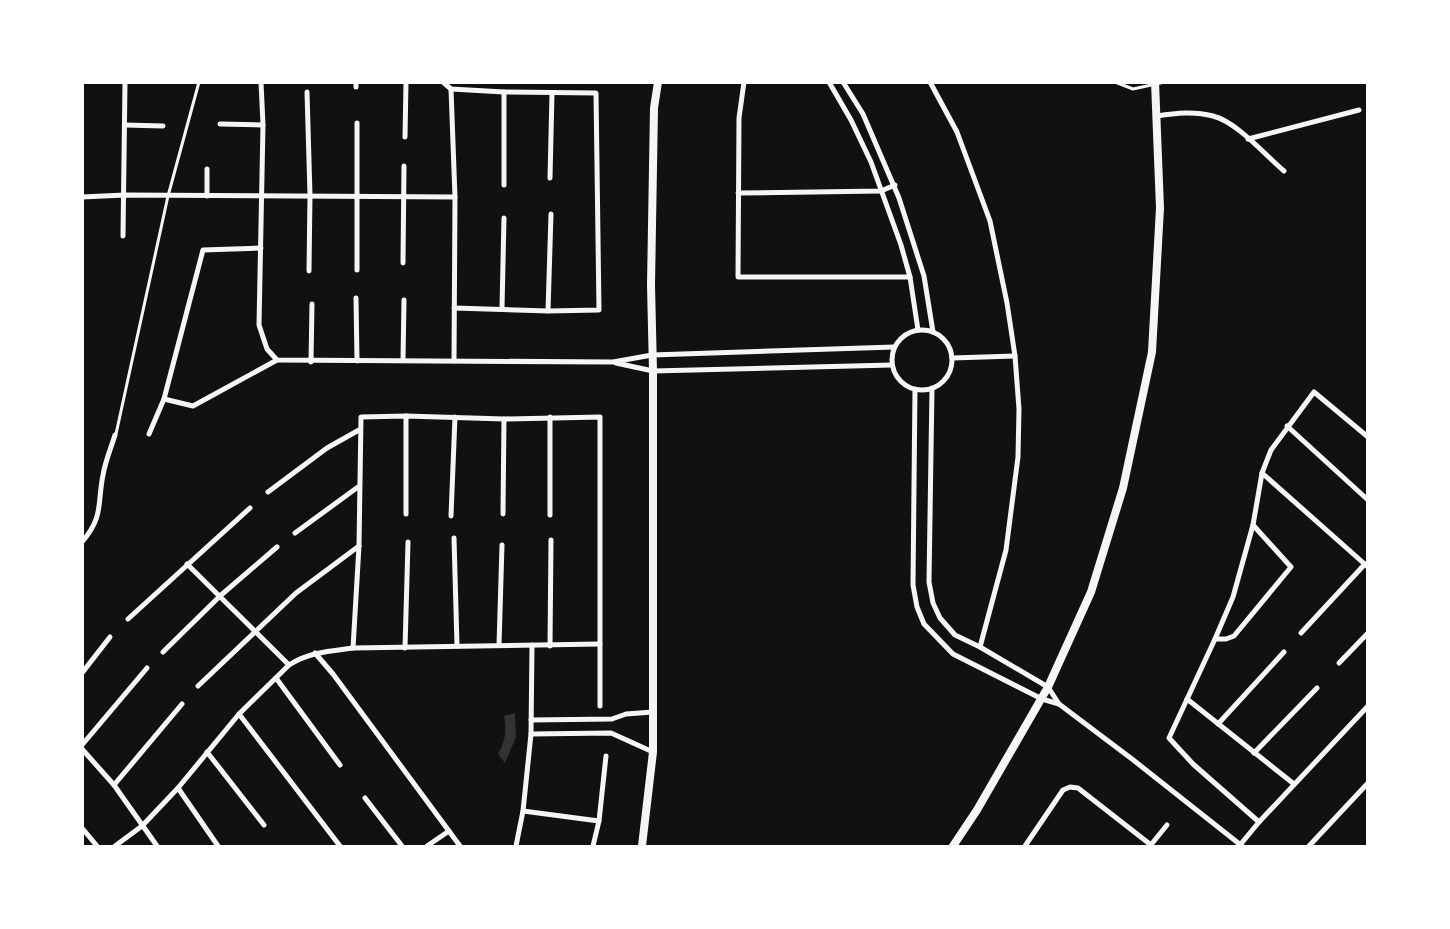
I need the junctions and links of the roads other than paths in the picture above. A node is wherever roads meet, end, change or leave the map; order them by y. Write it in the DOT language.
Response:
graph roads {
  1 [pos="125,82"];
  2 [pos="199,82"];
  3 [pos="261,82"];
  4 [pos="406,82"];
  5 [pos="443,82"];
  6 [pos="658,82"];
  7 [pos="744,82"];
  8 [pos="829,82"];
  9 [pos="843,82"];
  10 [pos="930,82"];
  11 [pos="1115,82"];
  12 [pos="1159,83"];
  13 [pos="451,89"];
  14 [pos="307,92"];
  15 [pos="504,92"];
  16 [pos="552,93"];
  17 [pos="1359,110"];
  18 [pos="1157,116"];
  19 [pos="357,123"];
  20 [pos="220,124"];
  21 [pos="125,125"];
  22 [pos="263,125"];
  23 [pos="163,126"];
  24 [pos="405,137"];
  25 [pos="1248,139"];
  26 [pos="404,166"];
  27 [pos="207,169"];
  28 [pos="1284,171"];
  29 [pos="550,178"];
  30 [pos="504,185"];
  31 [pos="894,185"];
  32 [pos="881,191"];
  33 [pos="738,193"];
  34 [pos="125,195"];
  35 [pos="310,195"];
  36 [pos="168,196"];
  37 [pos="207,196"];
  38 [pos="262,196"];
  39 [pos="357,196"];
  40 [pos="403,196"];
  41 [pos="82,197"];
  42 [pos="455,197"];
  43 [pos="551,214"];
  44 [pos="504,218"];
  45 [pos="123,236"];
  46 [pos="261,248"];
  47 [pos="403,263"];
  48 [pos="357,270"];
  49 [pos="309,271"];
  50 [pos="909,278"];
  51 [pos="356,298"];
  52 [pos="404,300"];
  53 [pos="312,304"];
  54 [pos="454,308"];
  55 [pos="502,308"];
  56 [pos="548,311"];
  57 [pos="918,330"];
  58 [pos="933,332"];
  59 [pos="894,347"];
  60 [pos="652,355"];
  61 [pos="1015,356"];
  62 [pos="952,358"];
  63 [pos="277,360"];
  64 [pos="403,360"];
  65 [pos="454,361"];
  66 [pos="311,362"];
  67 [pos="357,362"];
  68 [pos="613,362"];
  69 [pos="892,365"];
  70 [pos="653,371"];
  71 [pos="932,388"];
  72 [pos="915,389"];
  73 [pos="164,399"];
  74 [pos="406,416"];
  75 [pos="455,417"];
  76 [pos="550,417"];
  77 [pos="504,419"];
  78 [pos="1287,426"];
  79 [pos="359,430"];
  80 [pos="149,434"];
  81 [pos="115,435"];
  82 [pos="1368,437"];
  83 [pos="1262,473"];
  84 [pos="358,487"];
  85 [pos="268,492"];
  86 [pos="1368,500"];
  87 [pos="250,508"];
  88 [pos="405,514"];
  89 [pos="503,514"];
  90 [pos="550,515"];
  91 [pos="451,516"];
  92 [pos="1253,525"];
  93 [pos="295,532"];
  94 [pos="454,538"];
  95 [pos="551,540"];
  96 [pos="82,542"];
  97 [pos="408,542"];
  98 [pos="502,545"];
  99 [pos="359,546"];
  100 [pos="277,547"];
  101 [pos="187,564"];
  102 [pos="1366,565"];
  103 [pos="220,596"];
  104 [pos="128,620"];
  105 [pos="255,631"];
  106 [pos="1301,633"];
  107 [pos="1368,633"];
  108 [pos="110,637"];
  109 [pos="1215,639"];
  110 [pos="600,644"];
  111 [pos="499,645"];
  112 [pos="532,645"];
  113 [pos="457,646"];
  114 [pos="550,646"];
  115 [pos="980,647"];
  116 [pos="353,648"];
  117 [pos="405,648"];
  118 [pos="163,652"];
  119 [pos="1284,652"];
  120 [pos="315,653"];
  121 [pos="1340,663"];
  122 [pos="289,664"];
  123 [pos="147,668"];
  124 [pos="82,673"];
  125 [pos="276,678"];
  126 [pos="198,686"];
  127 [pos="1048,687"];
  128 [pos="1317,688"];
  129 [pos="1042,699"];
  130 [pos="1187,699"];
  131 [pos="182,704"];
  132 [pos="1059,704"];
  133 [pos="600,706"];
  134 [pos="1368,706"];
  135 [pos="653,712"];
  136 [pos="239,714"];
  137 [pos="612,719"];
  138 [pos="531,720"];
  139 [pos="1218,724"];
  140 [pos="611,733"];
  141 [pos="531,734"];
  142 [pos="82,747"];
  143 [pos="207,752"];
  144 [pos="653,752"];
  145 [pos="1254,753"];
  146 [pos="606,756"];
  147 [pos="340,765"];
  148 [pos="1368,783"];
  149 [pos="1294,784"];
  150 [pos="114,785"];
  151 [pos="178,788"];
  152 [pos="365,798"];
  153 [pos="523,811"];
  154 [pos="599,822"];
  155 [pos="1259,822"];
  156 [pos="264,825"];
  157 [pos="1167,825"];
  158 [pos="142,826"];
  159 [pos="82,828"];
  160 [pos="448,831"];
  161 [pos="97,846"];
  162 [pos="115,846"];
  163 [pos="157,846"];
  164 [pos="218,846"];
  165 [pos="340,846"];
  166 [pos="402,846"];
  167 [pos="427,846"];
  168 [pos="460,846"];
  169 [pos="516,846"];
  170 [pos="593,846"];
  171 [pos="642,846"];
  172 [pos="953,846"];
  173 [pos="1025,846"];
  174 [pos="1151,846"];
  175 [pos="1241,846"];
  176 [pos="1308,846"];
  1 -- 21 [label="street"];
  2 -- 36 [label="lane"];
  3 -- 22 [label="street"];
  4 -- 24 [label="street"];
  5 -- 13 [label="street"];
  6 -- 60 [label="main road"];
  7 -- 33 [label="street"];
  8 -- 32 [label="street"];
  9 -- 31 [label="street"];
  10 -- 61 [label="street"];
  11 -- 12 [label="lane"];
  12 -- 18 [label="main road"];
  13 -- 15 [label="street"];
  13 -- 42 [label="street"];
  14 -- 35 [label="street"];
  15 -- 16 [label="street"];
  15 -- 30 [label="street"];
  16 -- 29 [label="street"];
  16 -- 56 [label="street"];
  17 -- 25 [label="street"];
  18 -- 25 [label="street"];
  18 -- 127 [label="main road"];
  19 -- 39 [label="street"];
  20 -- 22 [label="street"];
  21 -- 23 [label="street"];
  21 -- 34 [label="street"];
  22 -- 38 [label="street"];
  25 -- 28 [label="street"];
  26 -- 40 [label="street"];
  27 -- 37 [label="street"];
  31 -- 32 [label="street"];
  31 -- 58 [label="street"];
  32 -- 33 [label="street"];
  32 -- 50 [label="street"];
  33 -- 50 [label="street"];
  34 -- 36 [label="street"];
  34 -- 41 [label="street"];
  34 -- 45 [label="street"];
  35 -- 38 [label="street"];
  35 -- 39 [label="street"];
  35 -- 49 [label="street"];
  36 -- 37 [label="street"];
  36 -- 81 [label="lane"];
  37 -- 38 [label="street"];
  38 -- 46 [label="street"];
  39 -- 40 [label="street"];
  39 -- 48 [label="street"];
  40 -- 42 [label="street"];
  40 -- 47 [label="street"];
  42 -- 54 [label="street"];
  43 -- 56 [label="street"];
  44 -- 55 [label="street"];
  46 -- 63 [label="street"];
  46 -- 73 [label="street"];
  50 -- 57 [label="street"];
  51 -- 67 [label="street"];
  52 -- 64 [label="street"];
  53 -- 66 [label="street"];
  54 -- 55 [label="street"];
  54 -- 65 [label="street"];
  55 -- 56 [label="street"];
  57 -- 58 [label="street"];
  57 -- 59 [label="street"];
  58 -- 62 [label="street"];
  59 -- 60 [label="street"];
  59 -- 69 [label="street"];
  60 -- 68 [label="street"];
  60 -- 70 [label="main road"];
  61 -- 62 [label="street"];
  61 -- 115 [label="street"];
  62 -- 71 [label="street"];
  63 -- 66 [label="street"];
  63 -- 73 [label="street"];
  64 -- 65 [label="street"];
  64 -- 67 [label="street"];
  65 -- 68 [label="street"];
  66 -- 67 [label="street"];
  68 -- 70 [label="street"];
  69 -- 70 [label="street"];
  69 -- 72 [label="street"];
  70 -- 135 [label="main road"];
  71 -- 72 [label="street"];
  71 -- 115 [label="street"];
  72 -- 129 [label="street"];
  73 -- 80 [label="street"];
  74 -- 75 [label="street"];
  74 -- 79 [label="street"];
  74 -- 88 [label="street"];
  75 -- 77 [label="street"];
  75 -- 91 [label="street"];
  76 -- 77 [label="street"];
  76 -- 90 [label="street"];
  76 -- 110 [label="street"];
  77 -- 89 [label="street"];
  78 -- 82 [label="street"];
  78 -- 83 [label="street"];
  78 -- 86 [label="street"];
  79 -- 84 [label="street"];
  79 -- 85 [label="street"];
  81 -- 96 [label="street"];
  83 -- 92 [label="street"];
  83 -- 102 [label="street"];
  84 -- 93 [label="street"];
  84 -- 99 [label="street"];
  87 -- 101 [label="street"];
  92 -- 109 [label="street"];
  92 -- 109 [label="street"];
  94 -- 113 [label="street"];
  95 -- 114 [label="street"];
  97 -- 117 [label="street"];
  98 -- 111 [label="street"];
  99 -- 105 [label="street"];
  99 -- 116 [label="street"];
  100 -- 103 [label="street"];
  101 -- 103 [label="street"];
  101 -- 104 [label="street"];
  102 -- 106 [label="street"];
  103 -- 105 [label="street"];
  103 -- 118 [label="street"];
  105 -- 122 [label="street"];
  105 -- 126 [label="street"];
  107 -- 121 [label="street"];
  108 -- 124 [label="street"];
  109 -- 130 [label="street"];
  110 -- 114 [label="street"];
  110 -- 133 [label="street"];
  111 -- 112 [label="street"];
  111 -- 113 [label="street"];
  112 -- 114 [label="street"];
  112 -- 138 [label="street"];
  113 -- 117 [label="street"];
  115 -- 127 [label="street"];
  116 -- 117 [label="street"];
  116 -- 120 [label="street"];
  119 -- 139 [label="street"];
  120 -- 122 [label="street"];
  120 -- 160 [label="street"];
  122 -- 125 [label="street"];
  123 -- 142 [label="street"];
  125 -- 136 [label="street"];
  125 -- 147 [label="street"];
  127 -- 129 [label="main road"];
  127 -- 132 [label="street"];
  128 -- 145 [label="street"];
  129 -- 132 [label="street"];
  129 -- 172 [label="main road"];
  130 -- 139 [label="street"];
  130 -- 155 [label="street"];
  131 -- 150 [label="street"];
  132 -- 175 [label="street"];
  134 -- 149 [label="street"];
  135 -- 137 [label="street"];
  135 -- 144 [label="main road"];
  136 -- 143 [label="street"];
  136 -- 165 [label="street"];
  137 -- 138 [label="street"];
  137 -- 140 [label="street"];
  138 -- 141 [label="street"];
  139 -- 145 [label="street"];
  140 -- 141 [label="street"];
  140 -- 144 [label="street"];
  141 -- 153 [label="street"];
  142 -- 150 [label="street"];
  143 -- 151 [label="street"];
  143 -- 156 [label="street"];
  144 -- 171 [label="main road"];
  145 -- 149 [label="street"];
  146 -- 154 [label="street"];
  148 -- 176 [label="street"];
  149 -- 155 [label="street"];
  150 -- 158 [label="street"];
  151 -- 158 [label="street"];
  151 -- 164 [label="street"];
  152 -- 166 [label="street"];
  153 -- 154 [label="street"];
  153 -- 169 [label="street"];
  154 -- 170 [label="street"];
  155 -- 175 [label="street"];
  157 -- 174 [label="street"];
  158 -- 162 [label="street"];
  158 -- 163 [label="street"];
  159 -- 161 [label="street"];
  160 -- 167 [label="street"];
  160 -- 168 [label="street"];
  173 -- 174 [label="street"];
}
